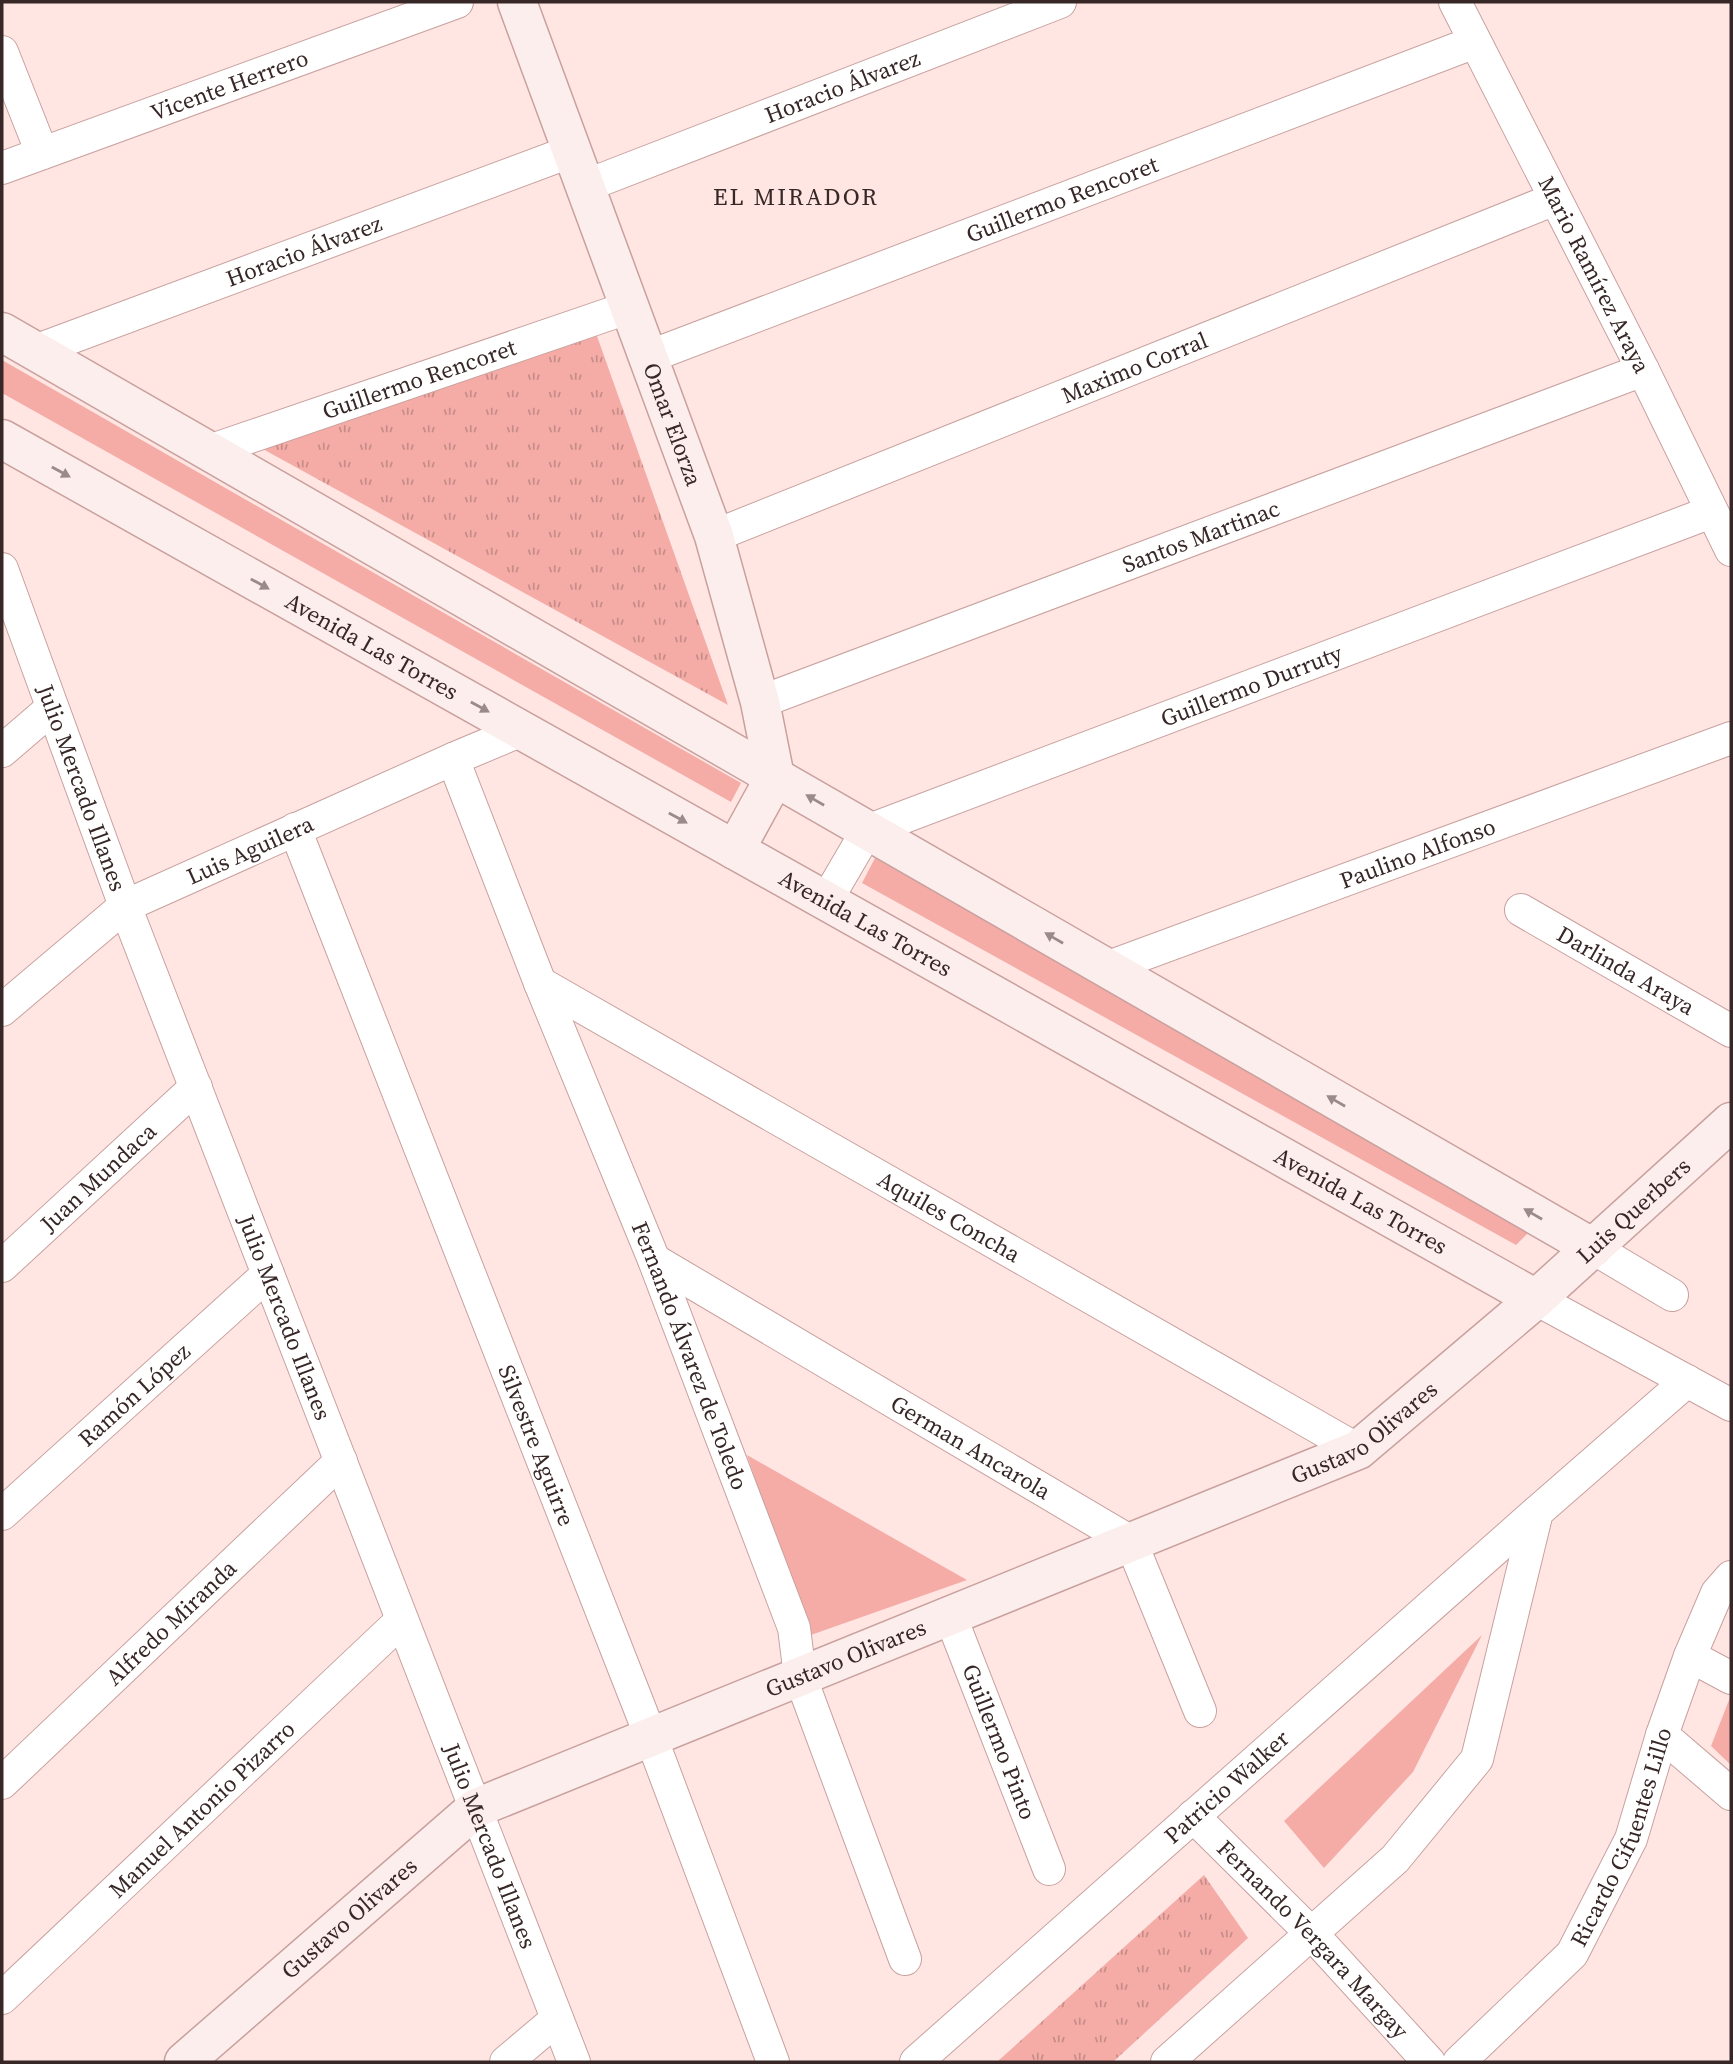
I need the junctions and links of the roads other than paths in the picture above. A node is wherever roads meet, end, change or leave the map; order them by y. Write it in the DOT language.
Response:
graph roads {
  1 [pos="457,2"];
  2 [pos="517,2"];
  3 [pos="1060,2"];
  4 [pos="1454,2"];
  5 [pos="1475,42"];
  6 [pos="2,52"];
  7 [pos="572,151"];
  8 [pos="42,153"];
  9 [pos="2,168"];
  10 [pos="585,186"];
  11 [pos="1555,199"];
  12 [pos="630,307"];
  13 [pos="2,332"];
  14 [pos="35,351"];
  15 [pos="648,357"];
  16 [pos="1643,370"];
  17 [pos="2,439"];
  18 [pos="209,451"];
  19 [pos="1711,512"];
  20 [pos="714,536"];
  21 [pos="1731,550"];
  22 [pos="2,569"];
  23 [pos="760,702"];
  24 [pos="52,708"];
  25 [pos="522,730"];
  26 [pos="1731,738"];
  27 [pos="2,751"];
  28 [pos="453,759"];
  29 [pos="775,777"];
  30 [pos="295,829"];
  31 [pos="867,831"];
  32 [pos="736,850"];
  33 [pos="826,901"];
  34 [pos="125,906"];
  35 [pos="1521,910"];
  36 [pos="1106,968"];
  37 [pos="540,983"];
  38 [pos="2,1010"];
  39 [pos="1731,1031"];
  40 [pos="196,1087"];
  41 [pos="1731,1122"];
  42 [pos="1592,1248"];
  43 [pos="653,1260"];
  44 [pos="2,1266"];
  45 [pos="268,1274"];
  46 [pos="1672,1295"];
  47 [pos="1536,1299"];
  48 [pos="1687,1381"];
  49 [pos="1731,1405"];
  50 [pos="1358,1450"];
  51 [pos="341,1461"];
  52 [pos="1537,1512"];
  53 [pos="2,1514"];
  54 [pos="1131,1542"];
  55 [pos="1731,1577"];
  56 [pos="950,1615"];
  57 [pos="402,1620"];
  58 [pos="1690,1656"];
  59 [pos="800,1676"];
  60 [pos="1731,1678"];
  61 [pos="1200,1710"];
  62 [pos="1662,1735"];
  63 [pos="651,1737"];
  64 [pos="2,1783"];
  65 [pos="1731,1794"];
  66 [pos="476,1808"];
  67 [pos="1193,1816"];
  68 [pos="1049,1869"];
  69 [pos="1312,1934"];
  70 [pos="905,1959"];
  71 [pos="2,1998"];
  72 [pos="557,2019"];
  73 [pos="184,2062"];
  74 [pos="506,2062"];
  75 [pos="574,2062"];
  76 [pos="773,2062"];
  77 [pos="916,2062"];
  78 [pos="1167,2062"];
  79 [pos="1429,2062"];
  80 [pos="1459,2062"];
  1 -- 8 [label="street, Vicente Herrero"];
  2 -- 7 [label="street, Omar Elorza"];
  3 -- 10 [label="street, Horacio Álvarez"];
  4 -- 5 [label="street, Mario Ramírez Araya"];
  5 -- 11 [label="street, Mario Ramírez Araya"];
  5 -- 15 [label="street, Guillermo Rencoret"];
  6 -- 8 [label="street"];
  7 -- 10 [label="street, Omar Elorza"];
  7 -- 14 [label="street, Horacio Álvarez"];
  8 -- 9 [label="street, Vicente Herrero"];
  10 -- 12 [label="street, Omar Elorza"];
  11 -- 16 [label="street, Mario Ramírez Araya"];
  11 -- 20 [label="street, Maximo Corral"];
  12 -- 15 [label="street, Omar Elorza"];
  12 -- 18 [label="street, Guillermo Rencoret"];
  13 -- 14 [label="street"];
  14 -- 18 [label="street"];
  15 -- 20 [label="street, Omar Elorza"];
  16 -- 19 [label="street, Mario Ramírez Araya"];
  16 -- 23 [label="street, Santos Martinac"];
  17 -- 25 [label="street, Avenida Las Torres, one-way"];
  18 -- 29 [label="street"];
  19 -- 21 [label="street, Mario Ramírez Araya"];
  19 -- 31 [label="street, Guillermo Durruty"];
  20 -- 23 [label="street, Omar Elorza"];
  22 -- 24 [label="street, Julio Mercado Illanes"];
  23 -- 29 [label="street, Omar Elorza"];
  24 -- 27 [label="street"];
  24 -- 34 [label="street, Julio Mercado Illanes"];
  25 -- 28 [label="street, Luis Aguilera"];
  25 -- 32 [label="street, Avenida Las Torres, one-way"];
  26 -- 36 [label="street, Paulino Alfonso"];
  28 -- 30 [label="street, Luis Aguilera"];
  28 -- 37 [label="street, Fernando Álvarez de Toledo"];
  31 -- 29 [label="street, one-way"];
  29 -- 32 [label="street"];
  30 -- 34 [label="street, Luis Aguilera"];
  30 -- 63 [label="street, Silvestre Aguirre"];
  31 -- 33 [label="street"];
  36 -- 31 [label="street, one-way"];
  32 -- 33 [label="street, Avenida Las Torres"];
  33 -- 47 [label="street, Avenida Las Torres"];
  34 -- 38 [label="street, Luis Aguilera"];
  34 -- 40 [label="street, Julio Mercado Illanes"];
  35 -- 39 [label="street, Darlinda Araya"];
  42 -- 36 [label="street, one-way"];
  37 -- 43 [label="street, Fernando Álvarez de Toledo"];
  37 -- 50 [label="street, Aquiles Concha"];
  40 -- 44 [label="street, Juan Mundaca"];
  40 -- 45 [label="street, Julio Mercado Illanes"];
  41 -- 42 [label="street, Luis Querbers"];
  42 -- 46 [label="street"];
  42 -- 47 [label="street, Luis Querbers"];
  43 -- 54 [label="street, German Ancarola"];
  43 -- 59 [label="street, Fernando Álvarez de Toledo"];
  45 -- 51 [label="street, Julio Mercado Illanes"];
  45 -- 53 [label="street, Ramón López"];
  47 -- 48 [label="street, Avenida Las Torres"];
  47 -- 50 [label="street, Gustavo Olivares"];
  48 -- 49 [label="street, Avenida Las Torres"];
  48 -- 52 [label="street, Patricio Walker"];
  50 -- 54 [label="street, Gustavo Olivares"];
  51 -- 57 [label="street, Julio Mercado Illanes"];
  51 -- 64 [label="street, Alfredo Miranda"];
  52 -- 67 [label="street, Patricio Walker"];
  52 -- 69 [label="street"];
  54 -- 56 [label="street, Gustavo Olivares"];
  54 -- 61 [label="street"];
  55 -- 58 [label="street, Ricardo Cifuentes Lillo"];
  56 -- 59 [label="street, Gustavo Olivares"];
  56 -- 68 [label="street, Guillermo Pinto"];
  57 -- 66 [label="street, Julio Mercado Illanes"];
  57 -- 71 [label="street, Manuel Antonio Pizarro"];
  58 -- 60 [label="street"];
  58 -- 62 [label="street, Ricardo Cifuentes Lillo"];
  59 -- 63 [label="street, Gustavo Olivares"];
  59 -- 70 [label="street, Fernando Álvarez de Toledo"];
  62 -- 65 [label="street"];
  62 -- 80 [label="street, Ricardo Cifuentes Lillo"];
  63 -- 66 [label="street, Gustavo Olivares"];
  63 -- 76 [label="street, Silvestre Aguirre"];
  66 -- 72 [label="street, Julio Mercado Illanes"];
  66 -- 73 [label="street, Gustavo Olivares"];
  67 -- 69 [label="street, Fernando Vergara Margay"];
  67 -- 77 [label="street, Patricio Walker"];
  69 -- 78 [label="street"];
  69 -- 79 [label="street, Fernando Vergara Margay"];
  72 -- 74 [label="street"];
  72 -- 75 [label="street, Julio Mercado Illanes"];
}
